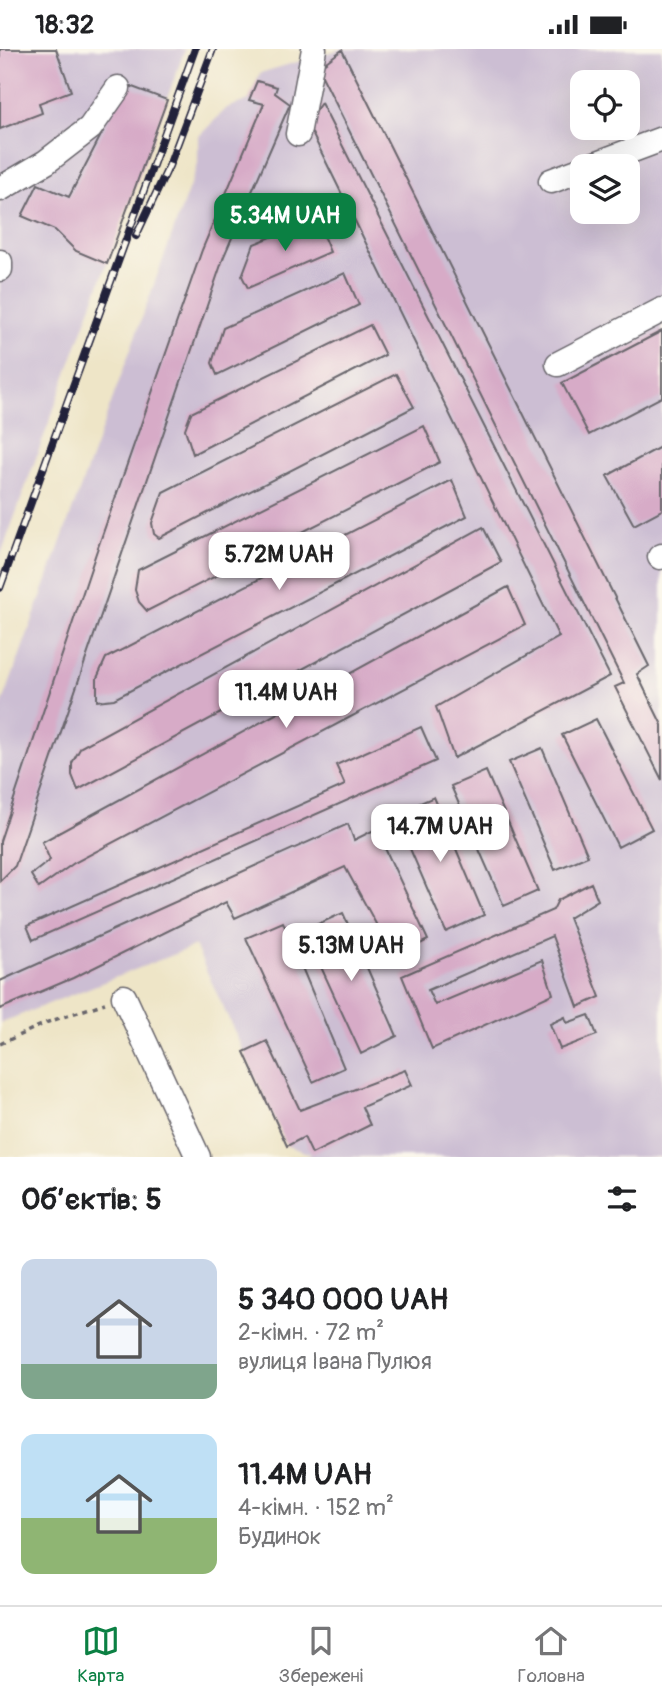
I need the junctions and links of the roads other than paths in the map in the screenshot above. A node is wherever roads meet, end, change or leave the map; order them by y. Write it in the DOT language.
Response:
graph roads {
  1 [pos="314,49"];
  2 [pos="118,88"];
  3 [pos="298,134"];
  4 [pos="662,139"];
  5 [pos="622,154"];
  6 [pos="570,174"];
  7 [pos="551,181"];
  8 [pos="0,189"];
  9 [pos="0,262"];
  10 [pos="0,269"];
  11 [pos="662,310"];
  12 [pos="558,364"];
  13 [pos="124,997"];
  14 [pos="198,1157"];
  1 -- 3 [label="street"];
  2 -- 8 [label="street"];
  4 -- 5 [label="street"];
  6 -- 7 [label="street"];
  9 -- 10 [label="street"];
  11 -- 12 [label="street"];
  13 -- 14 [label="street"];
}
